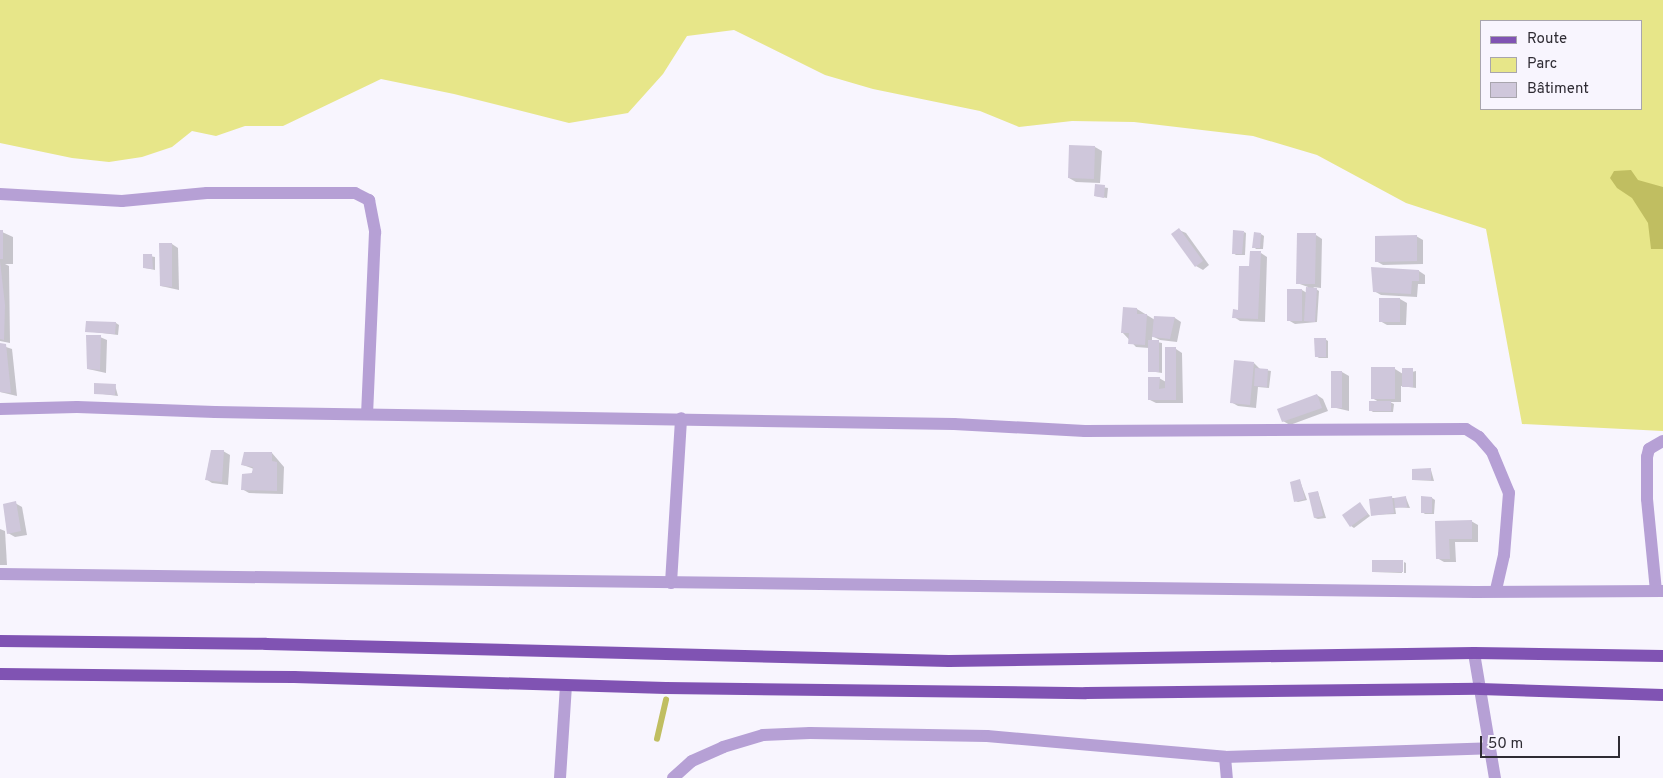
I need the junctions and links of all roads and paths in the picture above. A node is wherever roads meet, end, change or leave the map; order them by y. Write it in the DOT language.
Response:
graph roads {
  1 [pos="0,194"];
  2 [pos="0,409"];
  3 [pos="367,412"];
  4 [pos="682,418"];
  5 [pos="1663,442"];
  6 [pos="0,574"];
  7 [pos="671,583"];
  8 [pos="1496,590"];
  9 [pos="1660,591"];
  10 [pos="0,642"];
  11 [pos="1474,653"];
  12 [pos="1663,656"];
  13 [pos="0,674"];
  14 [pos="566,686"];
  15 [pos="1480,689"];
  16 [pos="1663,696"];
  17 [pos="1490,748"];
  18 [pos="1225,757"];
  19 [pos="560,778"];
  20 [pos="674,778"];
  21 [pos="1227,778"];
  22 [pos="1495,778"];
  1 -- 3 [label="street"];
  2 -- 3 [label="street"];
  3 -- 4 [label="street"];
  4 -- 7 [label="street"];
  4 -- 8 [label="street"];
  5 -- 9 [label="street"];
  6 -- 7 [label="street"];
  7 -- 8 [label="street"];
  8 -- 9 [label="street"];
  10 -- 11 [label="main road"];
  11 -- 12 [label="main road"];
  11 -- 15 [label="street"];
  13 -- 14 [label="main road"];
  14 -- 15 [label="main road"];
  14 -- 19 [label="street"];
  15 -- 16 [label="main road"];
  15 -- 17 [label="street"];
  17 -- 18 [label="street"];
  17 -- 22 [label="street"];
  18 -- 20 [label="street"];
  18 -- 21 [label="street"];
}
